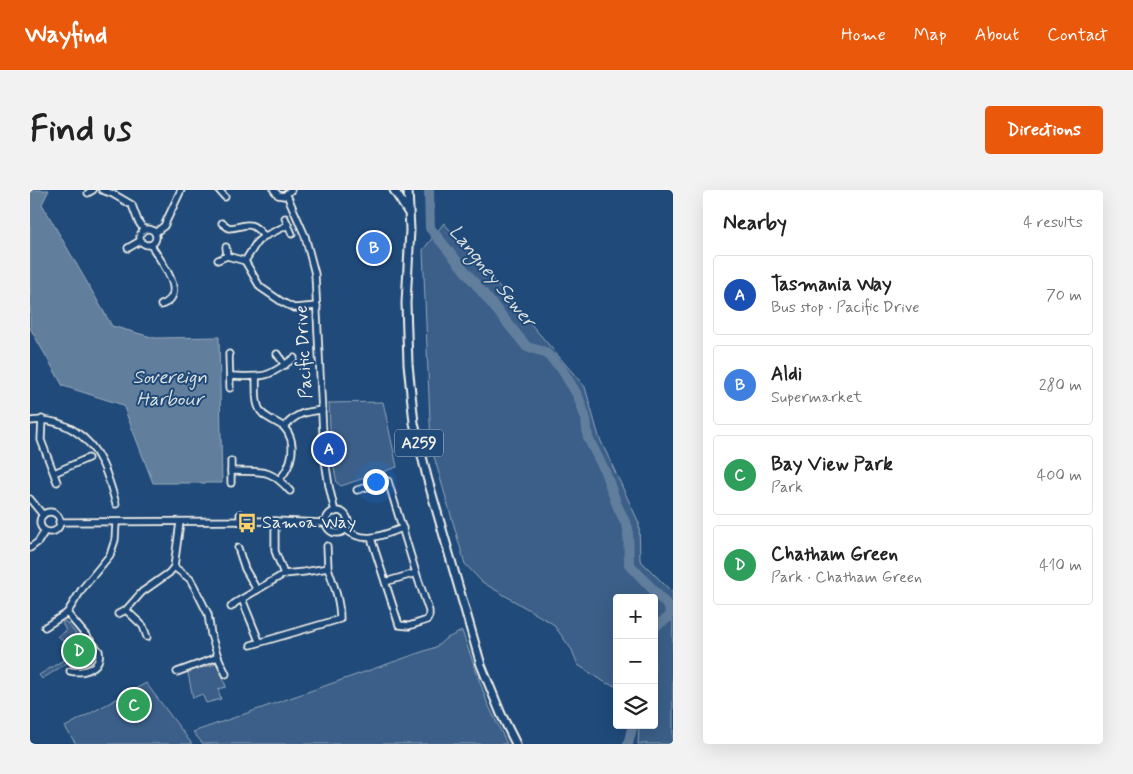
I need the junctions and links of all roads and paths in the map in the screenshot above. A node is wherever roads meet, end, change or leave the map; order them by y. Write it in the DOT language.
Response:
graph roads {
  1 [pos="102,190"];
  2 [pos="181,190"];
  3 [pos="220,190"];
  4 [pos="274,190"];
  5 [pos="394,190"];
  6 [pos="408,190"];
  7 [pos="289,192"];
  8 [pos="225,197"];
  9 [pos="408,212"];
  10 [pos="285,218"];
  11 [pos="222,223"];
  12 [pos="288,225"];
  13 [pos="144,230"];
  14 [pos="155,233"];
  15 [pos="292,234"];
  16 [pos="264,236"];
  17 [pos="140,241"];
  18 [pos="151,245"];
  19 [pos="226,247"];
  20 [pos="128,248"];
  21 [pos="227,256"];
  22 [pos="218,260"];
  23 [pos="245,261"];
  24 [pos="161,305"];
  25 [pos="317,306"];
  26 [pos="229,354"];
  27 [pos="277,354"];
  28 [pos="294,358"];
  29 [pos="285,365"];
  30 [pos="230,376"];
  31 [pos="256,377"];
  32 [pos="230,388"];
  33 [pos="322,410"];
  34 [pos="42,420"];
  35 [pos="30,421"];
  36 [pos="284,427"];
  37 [pos="88,458"];
  38 [pos="231,461"];
  39 [pos="231,471"];
  40 [pos="54,473"];
  41 [pos="280,479"];
  42 [pos="58,482"];
  43 [pos="231,483"];
  44 [pos="119,487"];
  45 [pos="111,489"];
  46 [pos="290,490"];
  47 [pos="357,490"];
  48 [pos="30,499"];
  49 [pos="116,504"];
  50 [pos="335,512"];
  51 [pos="240,514"];
  52 [pos="43,515"];
  53 [pos="275,521"];
  54 [pos="59,522"];
  55 [pos="180,522"];
  56 [pos="240,522"];
  57 [pos="116,523"];
  58 [pos="326,524"];
  59 [pos="403,528"];
  60 [pos="345,529"];
  61 [pos="45,531"];
  62 [pos="371,538"];
  63 [pos="327,546"];
  64 [pos="30,548"];
  65 [pos="238,548"];
  66 [pos="174,567"];
  67 [pos="328,568"];
  68 [pos="416,573"];
  69 [pos="284,574"];
  70 [pos="385,582"];
  71 [pos="257,590"];
  72 [pos="242,599"];
  73 [pos="231,607"];
  74 [pos="126,610"];
  75 [pos="67,613"];
  76 [pos="118,614"];
  77 [pos="45,626"];
  78 [pos="147,637"];
  79 [pos="259,641"];
  80 [pos="251,645"];
  81 [pos="218,657"];
  82 [pos="70,671"];
  83 [pos="177,672"];
  84 [pos="226,674"];
  85 [pos="516,744"];
  1 -- 13 [label="street"];
  2 -- 14 [label="street"];
  3 -- 8 [label="street"];
  4 -- 7 [label="street"];
  5 -- 9 [label="main road, A259"];
  6 -- 9 [label="main road, A259"];
  7 -- 25 [label="street, Pacific Drive"];
  9 -- 85 [label="main road, A259"];
  10 -- 12 [label="street"];
  11 -- 16 [label="street"];
  12 -- 15 [label="street"];
  12 -- 16 [label="street"];
  13 -- 14 [label="street"];
  13 -- 17 [label="street"];
  14 -- 18 [label="street"];
  16 -- 23 [label="street"];
  17 -- 18 [label="street"];
  17 -- 20 [label="street"];
  18 -- 24 [label="street"];
  19 -- 21 [label="street"];
  21 -- 22 [label="street"];
  21 -- 23 [label="street"];
  23 -- 25 [label="street"];
  25 -- 33 [label="street, Pacific Drive"];
  26 -- 30 [label="street"];
  27 -- 29 [label="street"];
  28 -- 29 [label="street"];
  29 -- 31 [label="street"];
  30 -- 31 [label="street"];
  30 -- 32 [label="street"];
  31 -- 36 [label="street"];
  33 -- 36 [label="street"];
  33 -- 50 [label="street, Pacific Drive"];
  34 -- 35 [label="street"];
  34 -- 40 [label="street"];
  34 -- 45 [label="street"];
  36 -- 41 [label="street"];
  37 -- 40 [label="street"];
  38 -- 39 [label="street"];
  39 -- 41 [label="street"];
  39 -- 43 [label="street"];
  40 -- 42 [label="street"];
  41 -- 46 [label="street"];
  44 -- 45 [label="street"];
  45 -- 49 [label="street"];
  47 -- 59 [label="street"];
  48 -- 52 [label="street"];
  50 -- 58 [label="street"];
  50 -- 60 [label="street"];
  51 -- 56 [label="street"];
  52 -- 54 [label="street"];
  52 -- 61 [label="street"];
  53 -- 56 [label="street"];
  53 -- 58 [label="street"];
  53 -- 69 [label="street"];
  54 -- 57 [label="street"];
  54 -- 61 [label="street"];
  55 -- 56 [label="street"];
  55 -- 57 [label="street"];
  55 -- 66 [label="street"];
  57 -- 75 [label="street"];
  58 -- 60 [label="street"];
  59 -- 62 [label="street"];
  59 -- 68 [label="street"];
  60 -- 62 [label="street"];
  61 -- 64 [label="street"];
  62 -- 70 [label="street"];
  63 -- 67 [label="street"];
  65 -- 71 [label="street"];
  66 -- 74 [label="street"];
  66 -- 81 [label="street"];
  67 -- 69 [label="street"];
  67 -- 79 [label="street"];
  68 -- 70 [label="street"];
  68 -- 70 [label="street"];
  69 -- 71 [label="street"];
  71 -- 72 [label="street"];
  72 -- 73 [label="street"];
  72 -- 79 [label="street"];
  74 -- 76 [label="street"];
  74 -- 78 [label="street"];
  75 -- 77 [label="street"];
  75 -- 82 [label="street"];
  79 -- 80 [label="street"];
  81 -- 83 [label="street"];
  81 -- 84 [label="street"];
}
